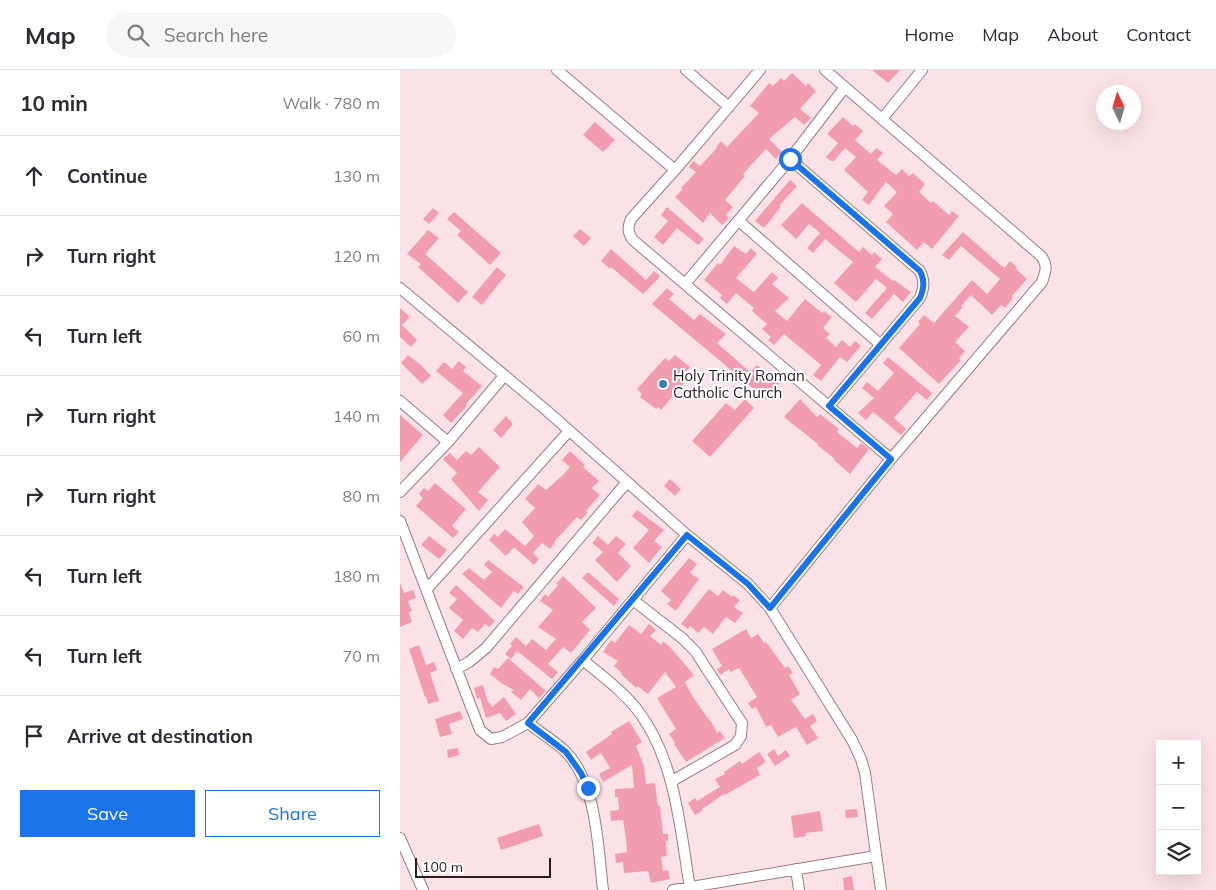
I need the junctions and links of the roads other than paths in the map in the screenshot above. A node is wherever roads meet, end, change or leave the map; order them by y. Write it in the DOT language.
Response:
graph roads {
  1 [pos="557,70"];
  2 [pos="686,70"];
  3 [pos="760,70"];
  4 [pos="825,70"];
  5 [pos="922,70"];
  6 [pos="845,87"];
  7 [pos="729,106"];
  8 [pos="882,119"];
  9 [pos="790,159"];
  10 [pos="674,170"];
  11 [pos="739,221"];
  12 [pos="685,284"];
  13 [pos="400,288"];
  14 [pos="881,345"];
  15 [pos="504,376"];
  16 [pos="400,401"];
  17 [pos="829,406"];
  18 [pos="568,431"];
  19 [pos="448,442"];
  20 [pos="891,459"];
  21 [pos="627,482"];
  22 [pos="400,492"];
  23 [pos="400,521"];
  24 [pos="687,535"];
  25 [pos="427,589"];
  26 [pos="633,600"];
  27 [pos="770,608"];
  28 [pos="583,660"];
  29 [pos="456,669"];
  30 [pos="528,723"];
  31 [pos="672,781"];
  32 [pos="400,838"];
  33 [pos="876,856"];
  34 [pos="796,869"];
  35 [pos="690,888"];
  36 [pos="423,890"];
  37 [pos="603,890"];
  38 [pos="673,890"];
  39 [pos="798,890"];
  40 [pos="881,890"];
  1 -- 10 [label="street"];
  2 -- 7 [label="street"];
  3 -- 7 [label="street"];
  4 -- 6 [label="street"];
  5 -- 8 [label="street"];
  6 -- 8 [label="street"];
  6 -- 9 [label="street"];
  7 -- 10 [label="street"];
  8 -- 20 [label="street"];
  9 -- 11 [label="street"];
  9 -- 14 [label="street"];
  10 -- 12 [label="street"];
  11 -- 12 [label="street"];
  11 -- 14 [label="street"];
  12 -- 17 [label="street"];
  13 -- 15 [label="street"];
  14 -- 17 [label="street"];
  15 -- 18 [label="street"];
  15 -- 19 [label="street"];
  16 -- 19 [label="street"];
  17 -- 20 [label="street"];
  18 -- 21 [label="street"];
  18 -- 25 [label="street"];
  19 -- 22 [label="street"];
  20 -- 27 [label="street"];
  21 -- 24 [label="street"];
  21 -- 29 [label="street"];
  23 -- 25 [label="street"];
  24 -- 26 [label="street"];
  24 -- 27 [label="street"];
  25 -- 29 [label="street"];
  26 -- 28 [label="street"];
  26 -- 31 [label="street"];
  27 -- 33 [label="street"];
  28 -- 30 [label="street"];
  28 -- 31 [label="street"];
  29 -- 30 [label="street"];
  30 -- 37 [label="street"];
  31 -- 35 [label="street"];
  32 -- 36 [label="street"];
  33 -- 34 [label="street"];
  33 -- 40 [label="street"];
  34 -- 35 [label="street"];
  34 -- 39 [label="street"];
  35 -- 38 [label="street"];
}
